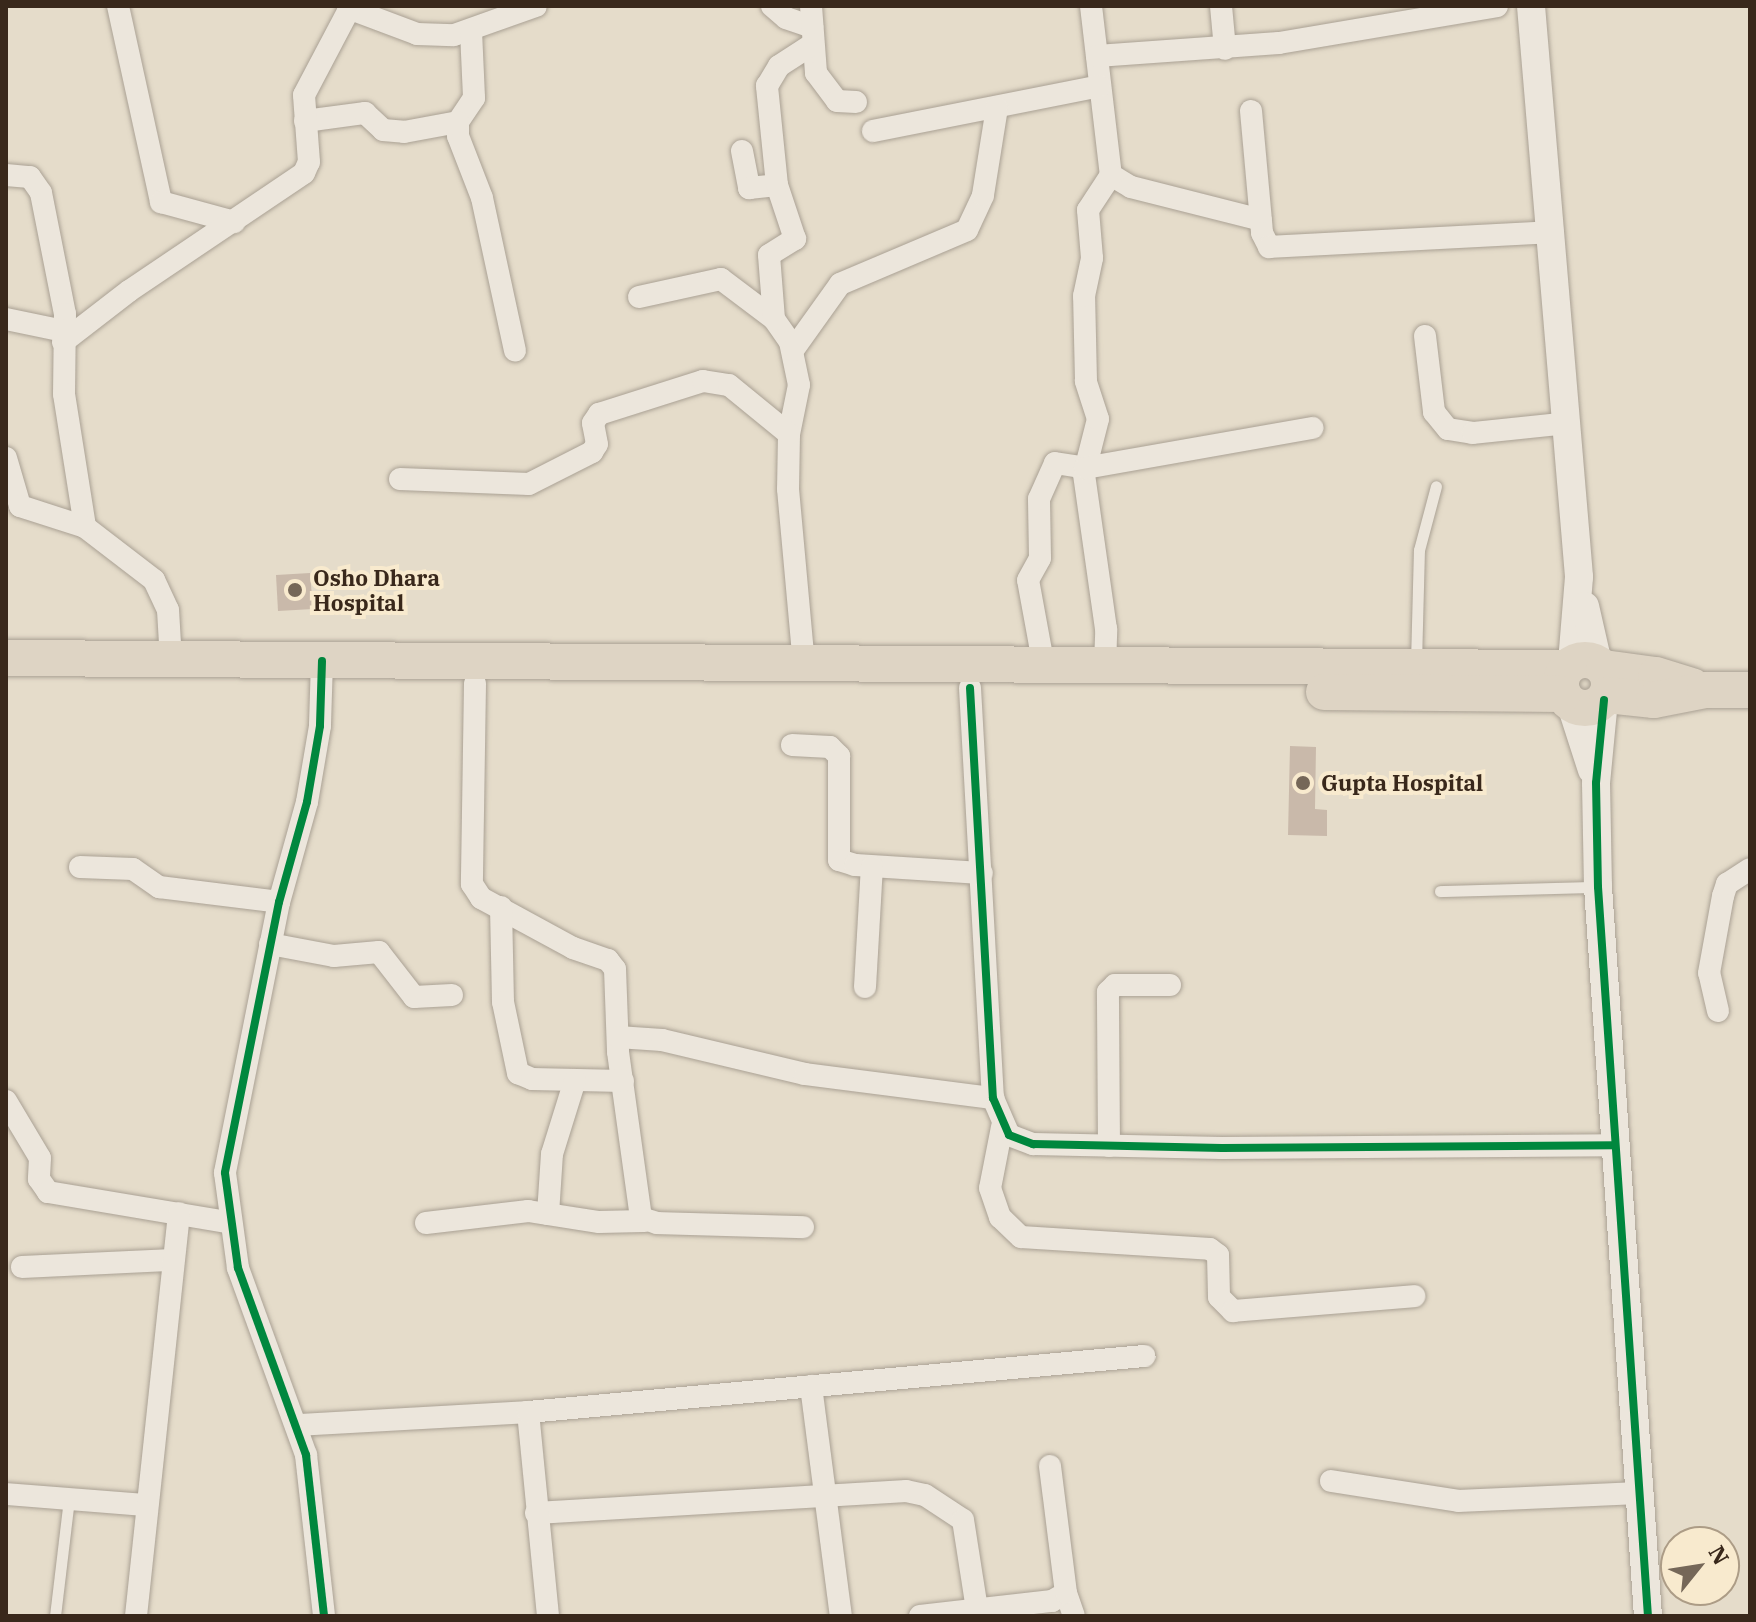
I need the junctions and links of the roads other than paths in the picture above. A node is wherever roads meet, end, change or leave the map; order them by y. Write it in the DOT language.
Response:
graph roads {
  1 [pos="118,6"];
  2 [pos="536,6"];
  3 [pos="772,6"];
  4 [pos="1091,6"];
  5 [pos="1221,6"];
  6 [pos="1497,6"];
  7 [pos="1531,6"];
  8 [pos="350,7"];
  9 [pos="812,26"];
  10 [pos="471,31"];
  11 [pos="1225,49"];
  12 [pos="1097,56"];
  13 [pos="1100,86"];
  14 [pos="856,102"];
  15 [pos="997,108"];
  16 [pos="1251,111"];
  17 [pos="305,121"];
  18 [pos="458,122"];
  19 [pos="873,131"];
  20 [pos="742,151"];
  21 [pos="6,175"];
  22 [pos="1111,175"];
  23 [pos="777,185"];
  24 [pos="1261,220"];
  25 [pos="234,222"];
  26 [pos="1553,232"];
  27 [pos="639,297"];
  28 [pos="6,319"];
  29 [pos="774,319"];
  30 [pos="64,336"];
  31 [pos="1425,336"];
  32 [pos="515,350"];
  33 [pos="793,350"];
  34 [pos="1568,423"];
  35 [pos="1313,428"];
  36 [pos="789,434"];
  37 [pos="6,458"];
  38 [pos="1085,468"];
  39 [pos="400,479"];
  40 [pos="1436,486"];
  41 [pos="85,527"];
  42 [pos="6,658"];
  43 [pos="171,660"];
  44 [pos="804,664"];
  45 [pos="1105,666"];
  46 [pos="1044,667"];
  47 [pos="1416,669"];
  48 [pos="322,672"];
  49 [pos="6,679"];
  50 [pos="1586,682"];
  51 [pos="475,684"];
  52 [pos="970,688"];
  53 [pos="1750,690"];
  54 [pos="792,745"];
  55 [pos="80,867"];
  56 [pos="872,867"];
  57 [pos="1750,869"];
  58 [pos="982,873"];
  59 [pos="1598,887"];
  60 [pos="1440,891"];
  61 [pos="279,902"];
  62 [pos="501,907"];
  63 [pos="270,944"];
  64 [pos="1170,985"];
  65 [pos="865,987"];
  66 [pos="452,995"];
  67 [pos="1718,1011"];
  68 [pos="618,1037"];
  69 [pos="575,1080"];
  70 [pos="623,1081"];
  71 [pos="993,1098"];
  72 [pos="6,1101"];
  73 [pos="1002,1127"];
  74 [pos="1615,1145"];
  75 [pos="1109,1146"];
  76 [pos="179,1213"];
  77 [pos="548,1214"];
  78 [pos="644,1221"];
  79 [pos="228,1222"];
  80 [pos="426,1223"];
  81 [pos="803,1227"];
  82 [pos="173,1260"];
  83 [pos="22,1267"];
  84 [pos="1414,1296"];
  85 [pos="1144,1356"];
  86 [pos="811,1386"];
  87 [pos="528,1412"];
  88 [pos="298,1425"];
  89 [pos="1050,1466"];
  90 [pos="1331,1481"];
  91 [pos="1639,1493"];
  92 [pos="6,1494"];
  93 [pos="829,1497"];
  94 [pos="69,1499"];
  95 [pos="147,1505"];
  96 [pos="536,1513"];
  97 [pos="1066,1593"];
  98 [pos="977,1609"];
  99 [pos="55,1616"];
  100 [pos="136,1616"];
  101 [pos="324,1616"];
  102 [pos="548,1616"];
  103 [pos="841,1616"];
  104 [pos="920,1616"];
  105 [pos="1074,1616"];
  106 [pos="1648,1616"];
  1 -- 25 [label="street"];
  2 -- 10 [label="street"];
  3 -- 9 [label="street"];
  4 -- 12 [label="street"];
  5 -- 11 [label="street"];
  6 -- 11 [label="street"];
  7 -- 26 [label="street"];
  8 -- 10 [label="street"];
  8 -- 17 [label="street"];
  9 -- 14 [label="street"];
  9 -- 23 [label="street"];
  10 -- 18 [label="street"];
  11 -- 12 [label="street"];
  12 -- 13 [label="street"];
  13 -- 15 [label="street"];
  13 -- 22 [label="street"];
  15 -- 19 [label="street"];
  15 -- 33 [label="street"];
  16 -- 24 [label="street"];
  17 -- 18 [label="street"];
  17 -- 25 [label="street"];
  18 -- 32 [label="street"];
  20 -- 23 [label="street"];
  21 -- 30 [label="street"];
  22 -- 24 [label="street"];
  22 -- 38 [label="street"];
  23 -- 29 [label="street"];
  24 -- 26 [label="street"];
  25 -- 30 [label="street"];
  26 -- 34 [label="street"];
  27 -- 29 [label="street"];
  28 -- 30 [label="street"];
  29 -- 33 [label="street"];
  30 -- 41 [label="street"];
  31 -- 34 [label="street"];
  33 -- 36 [label="street"];
  34 -- 50 [label="street"];
  35 -- 38 [label="street"];
  36 -- 39 [label="street"];
  36 -- 44 [label="street"];
  37 -- 41 [label="street"];
  38 -- 45 [label="street"];
  38 -- 46 [label="street"];
  40 -- 47 [label="lane"];
  41 -- 43 [label="street"];
  42 -- 43 [label="highway"];
  43 -- 48 [label="highway"];
  44 -- 46 [label="highway"];
  44 -- 48 [label="highway"];
  45 -- 46 [label="highway"];
  45 -- 47 [label="highway"];
  47 -- 50 [label="highway"];
  48 -- 49 [label="highway"];
  48 -- 51 [label="highway"];
  48 -- 61 [label="street"];
  50 -- 52 [label="highway"];
  50 -- 53 [label="highway"];
  50 -- 59 [label="street"];
  51 -- 52 [label="highway"];
  51 -- 62 [label="street"];
  52 -- 58 [label="street"];
  54 -- 56 [label="street"];
  55 -- 61 [label="street"];
  56 -- 58 [label="street"];
  56 -- 65 [label="street"];
  57 -- 67 [label="street"];
  58 -- 71 [label="street"];
  59 -- 60 [label="lane"];
  59 -- 74 [label="street"];
  61 -- 63 [label="street"];
  62 -- 68 [label="street"];
  62 -- 69 [label="street"];
  63 -- 66 [label="street"];
  63 -- 79 [label="street"];
  64 -- 75 [label="street"];
  68 -- 70 [label="street"];
  68 -- 71 [label="street"];
  69 -- 70 [label="street"];
  69 -- 77 [label="street"];
  70 -- 78 [label="street"];
  71 -- 73 [label="street"];
  72 -- 76 [label="street"];
  73 -- 75 [label="street"];
  73 -- 84 [label="street"];
  74 -- 75 [label="street"];
  74 -- 91 [label="street"];
  76 -- 79 [label="street"];
  76 -- 82 [label="street"];
  77 -- 78 [label="street"];
  77 -- 80 [label="street"];
  78 -- 81 [label="street"];
  79 -- 88 [label="street"];
  82 -- 83 [label="street"];
  82 -- 95 [label="street"];
  85 -- 86 [label="street"];
  86 -- 87 [label="street"];
  86 -- 93 [label="street"];
  87 -- 88 [label="street"];
  87 -- 96 [label="street"];
  88 -- 101 [label="street"];
  89 -- 97 [label="street"];
  90 -- 91 [label="street"];
  91 -- 106 [label="street"];
  92 -- 94 [label="street"];
  93 -- 96 [label="street"];
  93 -- 98 [label="street"];
  93 -- 103 [label="street"];
  94 -- 95 [label="street"];
  94 -- 99 [label="lane"];
  95 -- 100 [label="street"];
  96 -- 102 [label="street"];
  97 -- 98 [label="street"];
  97 -- 105 [label="street"];
  98 -- 104 [label="street"];
}
